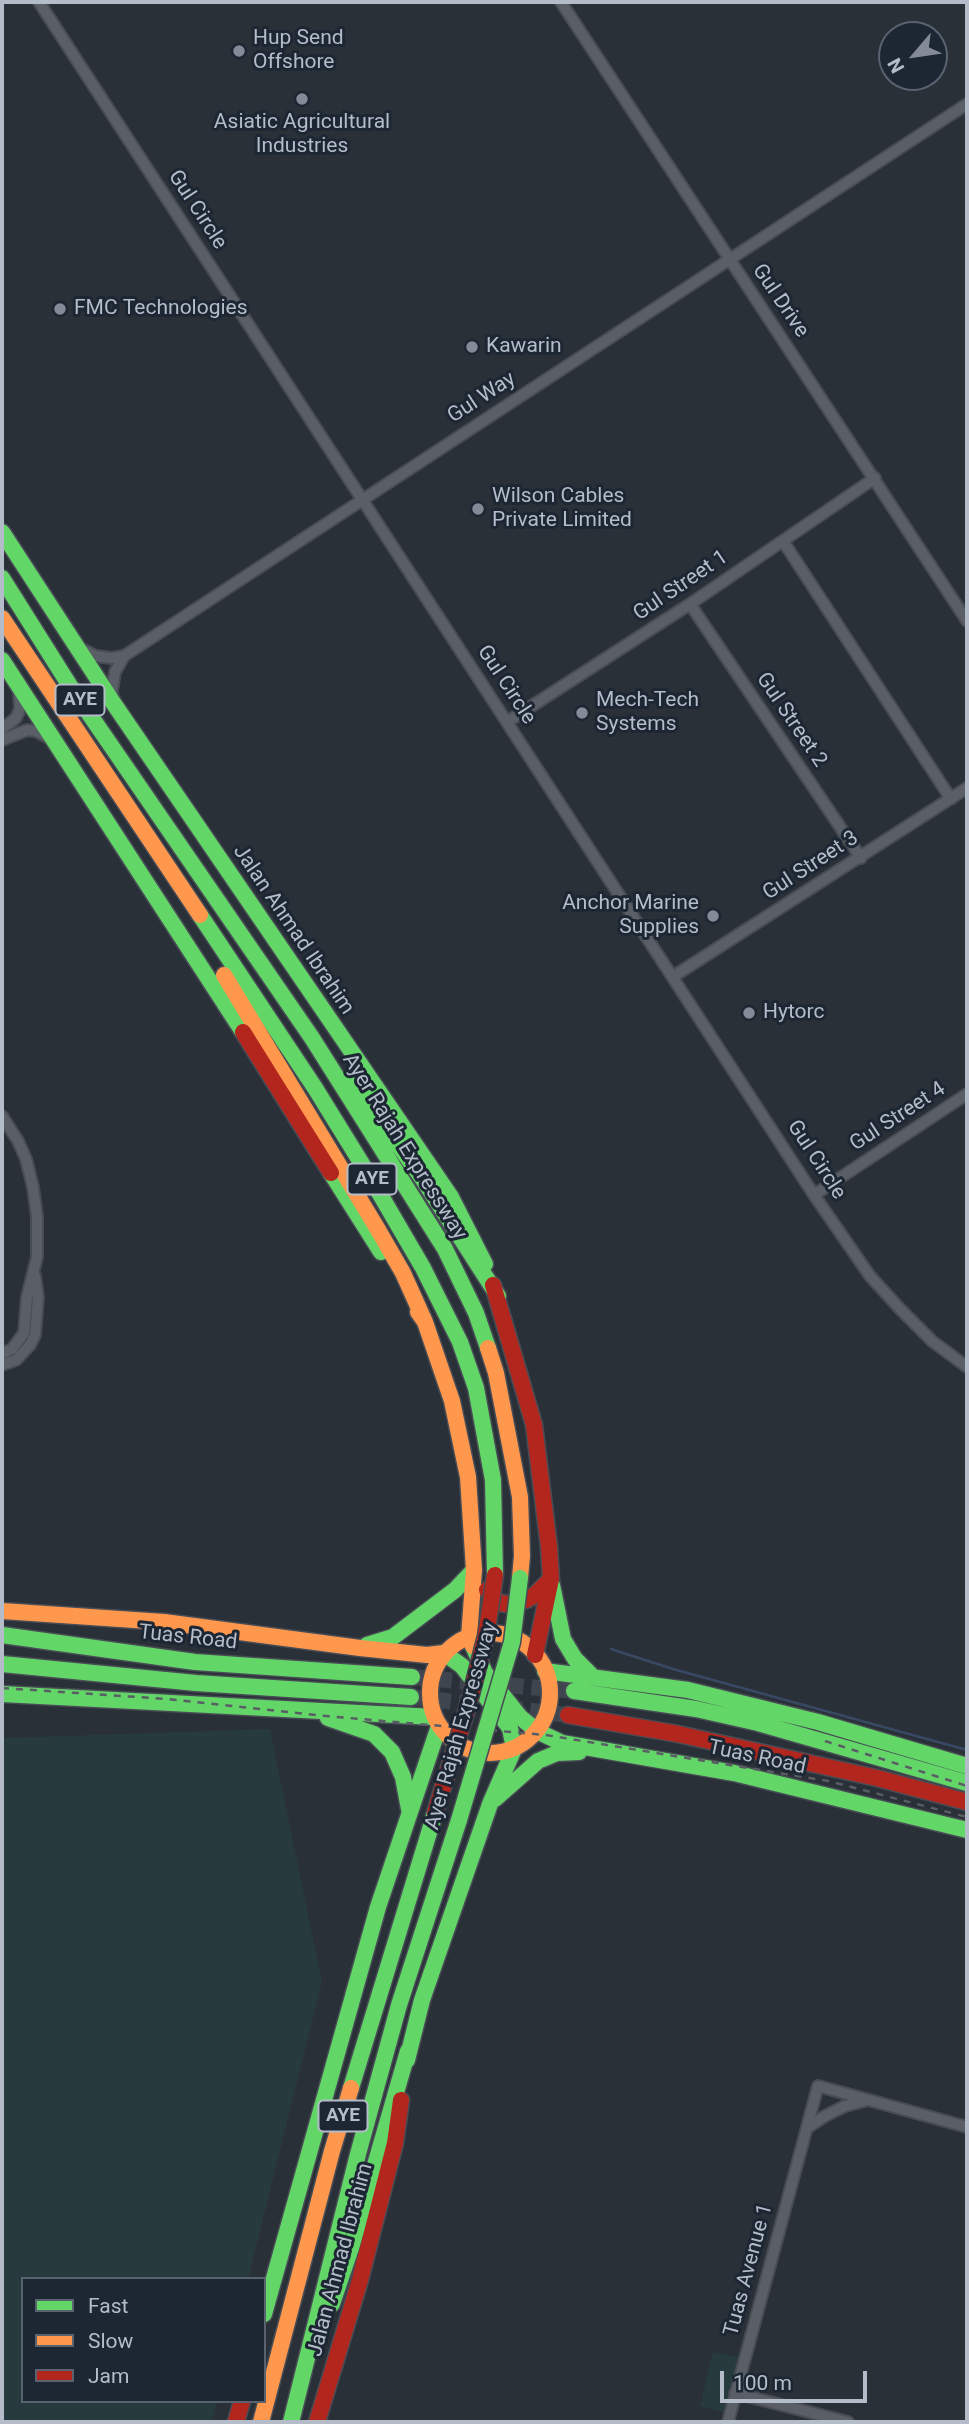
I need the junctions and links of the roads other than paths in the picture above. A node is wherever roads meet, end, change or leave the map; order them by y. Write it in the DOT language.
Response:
graph roads {
  1 [pos="39,2"];
  2 [pos="561,2"];
  3 [pos="967,104"];
  4 [pos="730,260"];
  5 [pos="875,478"];
  6 [pos="363,498"];
  7 [pos="2,532"];
  8 [pos="783,541"];
  9 [pos="2,578"];
  10 [pos="690,604"];
  11 [pos="2,618"];
  12 [pos="967,621"];
  13 [pos="76,646"];
  14 [pos="124,656"];
  15 [pos="2,660"];
  16 [pos="17,682"];
  17 [pos="114,704"];
  18 [pos="507,722"];
  19 [pos="2,729"];
  20 [pos="2,740"];
  21 [pos="55,741"];
  22 [pos="967,788"];
  23 [pos="951,799"];
  24 [pos="138,825"];
  25 [pos="861,858"];
  26 [pos="674,976"];
  27 [pos="312,1038"];
  28 [pos="967,1094"];
  29 [pos="2,1116"];
  30 [pos="814,1195"];
  31 [pos="35,1273"];
  32 [pos="498,1296"];
  33 [pos="425,1322"];
  34 [pos="2,1354"];
  35 [pos="2,1365"];
  36 [pos="967,1367"];
  37 [pos="474,1570"];
  38 [pos="551,1579"];
  39 [pos="2,1611"];
  40 [pos="2,1635"];
  41 [pos="468,1637"];
  42 [pos="360,1648"];
  43 [pos="444,1653"];
  44 [pos="535,1655"];
  45 [pos="2,1664"];
  46 [pos="545,1671"];
  47 [pos="412,1677"];
  48 [pos="593,1677"];
  49 [pos="574,1690"];
  50 [pos="2,1694"];
  51 [pos="411,1697"];
  52 [pos="314,1712"];
  53 [pos="568,1715"];
  54 [pos="437,1721"];
  55 [pos="537,1731"];
  56 [pos="514,1749"];
  57 [pos="620,1752"];
  58 [pos="967,1766"];
  59 [pos="967,1783"];
  60 [pos="967,1802"];
  61 [pos="490,1804"];
  62 [pos="409,1812"];
  63 [pos="967,1830"];
  64 [pos="408,2050"];
  65 [pos="867,2100"];
  66 [pos="967,2127"];
  67 [pos="807,2128"];
  68 [pos="266,2307"];
  69 [pos="735,2393"];
  70 [pos="241,2403"];
  71 [pos="266,2403"];
  72 [pos="266,2403"];
  73 [pos="236,2422"];
  74 [pos="261,2422"];
  75 [pos="291,2422"];
  76 [pos="317,2422"];
  77 [pos="728,2422"];
  78 [pos="848,2422"];
  1 -- 6 [label="street, Gul Circle"];
  2 -- 4 [label="street, Gul Drive"];
  3 -- 4 [label="street, Gul Way"];
  4 -- 5 [label="street, Gul Drive"];
  4 -- 6 [label="street, Gul Way"];
  5 -- 8 [label="street, Gul Street 1"];
  5 -- 12 [label="street, Gul Drive"];
  6 -- 14 [label="street, Gul Way"];
  6 -- 18 [label="street, Gul Circle"];
  7 -- 13 [label="main road, Jalan Ahmad Ibrahim"];
  8 -- 10 [label="street, Gul Street 1"];
  8 -- 23 [label="street"];
  9 -- 27 [label="main road, Ayer Rajah Expressway / AYE"];
  10 -- 18 [label="street, Gul Street 1"];
  10 -- 25 [label="street, Gul Street 2"];
  11 -- 24 [label="main road, Ayer Rajah Expressway / AYE"];
  13 -- 14 [label="street"];
  13 -- 17 [label="main road, Jalan Ahmad Ibrahim"];
  14 -- 17 [label="street"];
  15 -- 16 [label="main road"];
  16 -- 19 [label="street"];
  16 -- 21 [label="main road"];
  17 -- 32 [label="main road, Jalan Ahmad Ibrahim"];
  18 -- 26 [label="street, Gul Circle"];
  20 -- 21 [label="street"];
  21 -- 33 [label="main road"];
  22 -- 23 [label="street, Gul Street 3"];
  23 -- 25 [label="street, Gul Street 3"];
  24 -- 33 [label="main road"];
  24 -- 71 [label="main road, Ayer Rajah Expressway / AYE, bridge"];
  25 -- 26 [label="street, Gul Street 3"];
  26 -- 30 [label="street, Gul Circle"];
  27 -- 32 [label="main road"];
  27 -- 75 [label="main road, Ayer Rajah Expressway / AYE, bridge"];
  28 -- 30 [label="street, Gul Street 4"];
  29 -- 31 [label="street"];
  30 -- 36 [label="street, Gul Circle"];
  31 -- 34 [label="street"];
  31 -- 35 [label="street"];
  32 -- 38 [label="main road, Jalan Ahmad Ibrahim"];
  33 -- 37 [label="main road"];
  37 -- 38 [label="main road"];
  37 -- 41 [label="main road"];
  37 -- 42 [label="main road"];
  38 -- 44 [label="main road, Jalan Ahmad Ibrahim"];
  38 -- 48 [label="main road"];
  39 -- 42 [label="main road"];
  40 -- 47 [label="main road, Tuas Road"];
  41 -- 43 [label="main road"];
  41 -- 44 [label="main road"];
  41 -- 55 [label="main road"];
  42 -- 43 [label="main road"];
  43 -- 54 [label="main road"];
  43 -- 56 [label="main road"];
  44 -- 46 [label="main road"];
  45 -- 51 [label="main road, Tuas Road"];
  46 -- 48 [label="main road"];
  46 -- 55 [label="main road"];
  48 -- 58 [label="main road"];
  49 -- 59 [label="main road, Tuas Road"];
  50 -- 52 [label="main road"];
  52 -- 54 [label="main road"];
  52 -- 62 [label="main road"];
  53 -- 60 [label="main road, Tuas Road"];
  54 -- 56 [label="main road"];
  54 -- 62 [label="main road"];
  55 -- 56 [label="main road"];
  55 -- 57 [label="main road, Tuas Road"];
  56 -- 61 [label="main road, Jalan Ahmad Ibrahim"];
  57 -- 61 [label="main road"];
  57 -- 63 [label="main road, Tuas Road"];
  61 -- 64 [label="main road, Jalan Ahmad Ibrahim"];
  62 -- 68 [label="main road"];
  64 -- 75 [label="main road"];
  64 -- 76 [label="main road, Jalan Ahmad Ibrahim"];
  65 -- 66 [label="street, Tuas Avenue 1"];
  65 -- 67 [label="street"];
  65 -- 67 [label="street, Tuas Avenue 1"];
  67 -- 69 [label="street, Tuas Avenue 1"];
  69 -- 77 [label="street, Tuas Avenue 1"];
  69 -- 78 [label="street"];
  70 -- 73 [label="main road"];
  72 -- 74 [label="main road, Ayer Rajah Expressway / AYE, bridge"];
}
